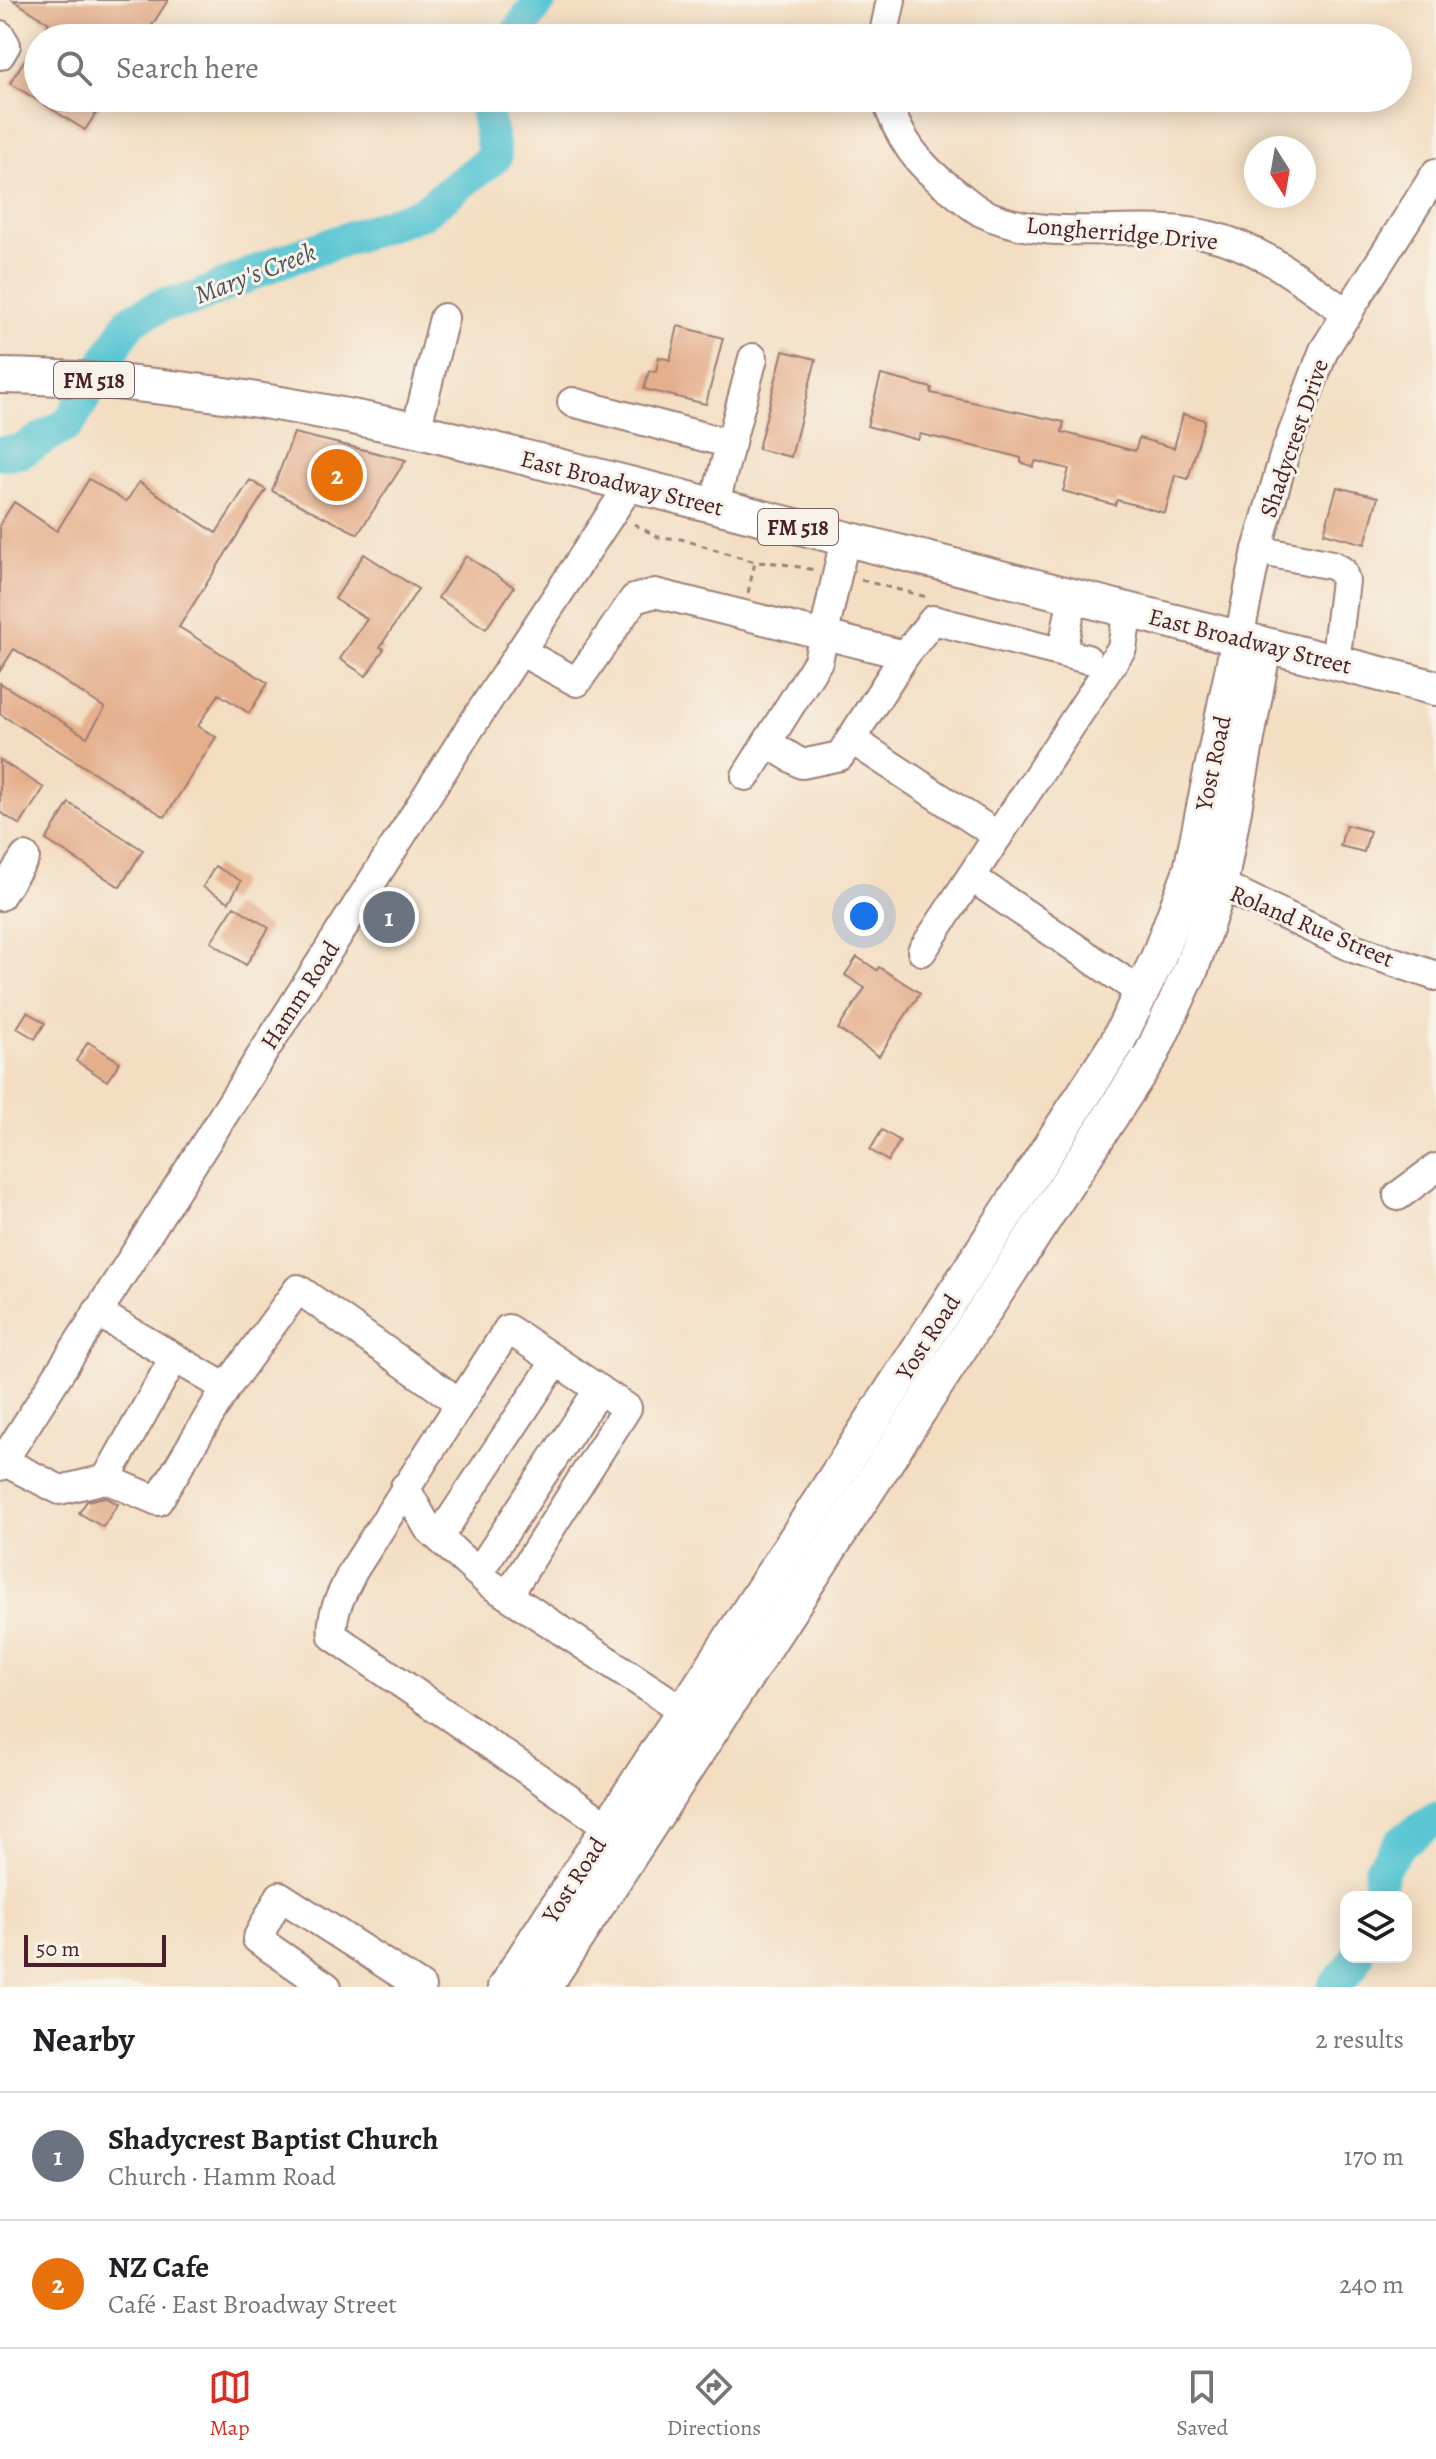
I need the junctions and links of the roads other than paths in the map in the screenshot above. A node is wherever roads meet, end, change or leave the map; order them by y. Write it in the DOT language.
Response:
graph roads {
  1 [pos="891,0"];
  2 [pos="886,24"];
  3 [pos="0,35"];
  4 [pos="0,55"];
  5 [pos="892,112"];
  6 [pos="1436,173"];
  7 [pos="1348,314"];
  8 [pos="444,318"];
  9 [pos="753,358"];
  10 [pos="16,376"];
  11 [pos="572,402"];
  12 [pos="416,430"];
  13 [pos="731,444"];
  14 [pos="620,499"];
  15 [pos="714,506"];
  16 [pos="845,539"];
  17 [pos="1257,550"];
  18 [pos="1073,596"];
  19 [pos="1128,610"];
  20 [pos="825,634"];
  21 [pos="1252,642"];
  22 [pos="520,651"];
  23 [pos="905,655"];
  24 [pos="1335,663"];
  25 [pos="1436,688"];
  26 [pos="851,739"];
  27 [pos="767,743"];
  28 [pos="746,776"];
  29 [pos="998,836"];
  30 [pos="25,857"];
  31 [pos="971,877"];
  32 [pos="1205,878"];
  33 [pos="0,896"];
  34 [pos="922,951"];
  35 [pos="1436,976"];
  36 [pos="1142,993"];
  37 [pos="1172,1010"];
  38 [pos="1436,1168"];
  39 [pos="1398,1196"];
  40 [pos="987,1245"];
  41 [pos="1015,1264"];
  42 [pos="97,1312"];
  43 [pos="174,1358"];
  44 [pos="556,1361"];
  45 [pos="226,1388"];
  46 [pos="599,1389"];
  47 [pos="460,1403"];
  48 [pos="2,1464"];
  49 [pos="106,1479"];
  50 [pos="405,1487"];
  51 [pos="434,1533"];
  52 [pos="804,1558"];
  53 [pos="478,1573"];
  54 [pos="508,1595"];
  55 [pos="684,1711"];
  56 [pos="609,1827"];
  57 [pos="413,1985"];
  58 [pos="327,1987"];
  59 [pos="505,1987"];
  60 [pos="544,1987"];
  1 -- 2 [label="street"];
  3 -- 4 [label="street"];
  5 -- 7 [label="street, Longherridge Drive"];
  6 -- 7 [label="street, Shadycrest Drive"];
  7 -- 17 [label="street, Shadycrest Drive"];
  8 -- 12 [label="street"];
  9 -- 13 [label="street"];
  10 -- 12 [label="main road, East Broadway Street / FM 518"];
  11 -- 13 [label="street"];
  12 -- 14 [label="main road, East Broadway Street / FM 518"];
  13 -- 15 [label="street"];
  14 -- 15 [label="main road, East Broadway Street / FM 518"];
  14 -- 22 [label="street, Hamm Road"];
  15 -- 16 [label="main road, East Broadway Street / FM 518"];
  16 -- 18 [label="main road, East Broadway Street / FM 518"];
  16 -- 20 [label="street"];
  17 -- 21 [label="street, Shadycrest Drive"];
  17 -- 24 [label="street"];
  18 -- 19 [label="main road, East Broadway Street / FM 518"];
  18 -- 23 [label="street"];
  19 -- 21 [label="main road, East Broadway Street / FM 518"];
  19 -- 29 [label="street"];
  20 -- 22 [label="street"];
  20 -- 23 [label="street"];
  20 -- 27 [label="street"];
  21 -- 24 [label="main road, East Broadway Street / FM 518"];
  21 -- 32 [label="main road, Yost Road"];
  22 -- 42 [label="street, Hamm Road"];
  23 -- 26 [label="street"];
  24 -- 25 [label="main road, East Broadway Street / FM 518"];
  26 -- 27 [label="street"];
  26 -- 29 [label="street"];
  27 -- 28 [label="street"];
  29 -- 31 [label="street"];
  30 -- 33 [label="street"];
  31 -- 34 [label="street"];
  31 -- 36 [label="street"];
  32 -- 35 [label="street, Roland Rue Street"];
  32 -- 36 [label="main road, Yost Road"];
  32 -- 37 [label="main road, Yost Road"];
  36 -- 37 [label="main road"];
  36 -- 40 [label="main road, Yost Road"];
  37 -- 41 [label="main road, Yost Road"];
  38 -- 39 [label="street"];
  40 -- 41 [label="main road"];
  40 -- 52 [label="main road, Yost Road"];
  41 -- 52 [label="main road, Yost Road"];
  42 -- 43 [label="street"];
  42 -- 48 [label="street, Hamm Road"];
  43 -- 45 [label="street"];
  43 -- 49 [label="street"];
  44 -- 46 [label="street"];
  44 -- 47 [label="street"];
  44 -- 51 [label="street"];
  45 -- 47 [label="street"];
  45 -- 49 [label="street"];
  46 -- 53 [label="street"];
  46 -- 54 [label="street"];
  47 -- 50 [label="street"];
  48 -- 49 [label="street"];
  50 -- 51 [label="street"];
  50 -- 56 [label="street"];
  51 -- 53 [label="street"];
  52 -- 55 [label="main road, Yost Road"];
  52 -- 60 [label="main road, Yost Road"];
  53 -- 54 [label="street"];
  54 -- 55 [label="street"];
  55 -- 56 [label="main road, Yost Road"];
  56 -- 59 [label="main road, Yost Road"];
  57 -- 58 [label="street"];
}
